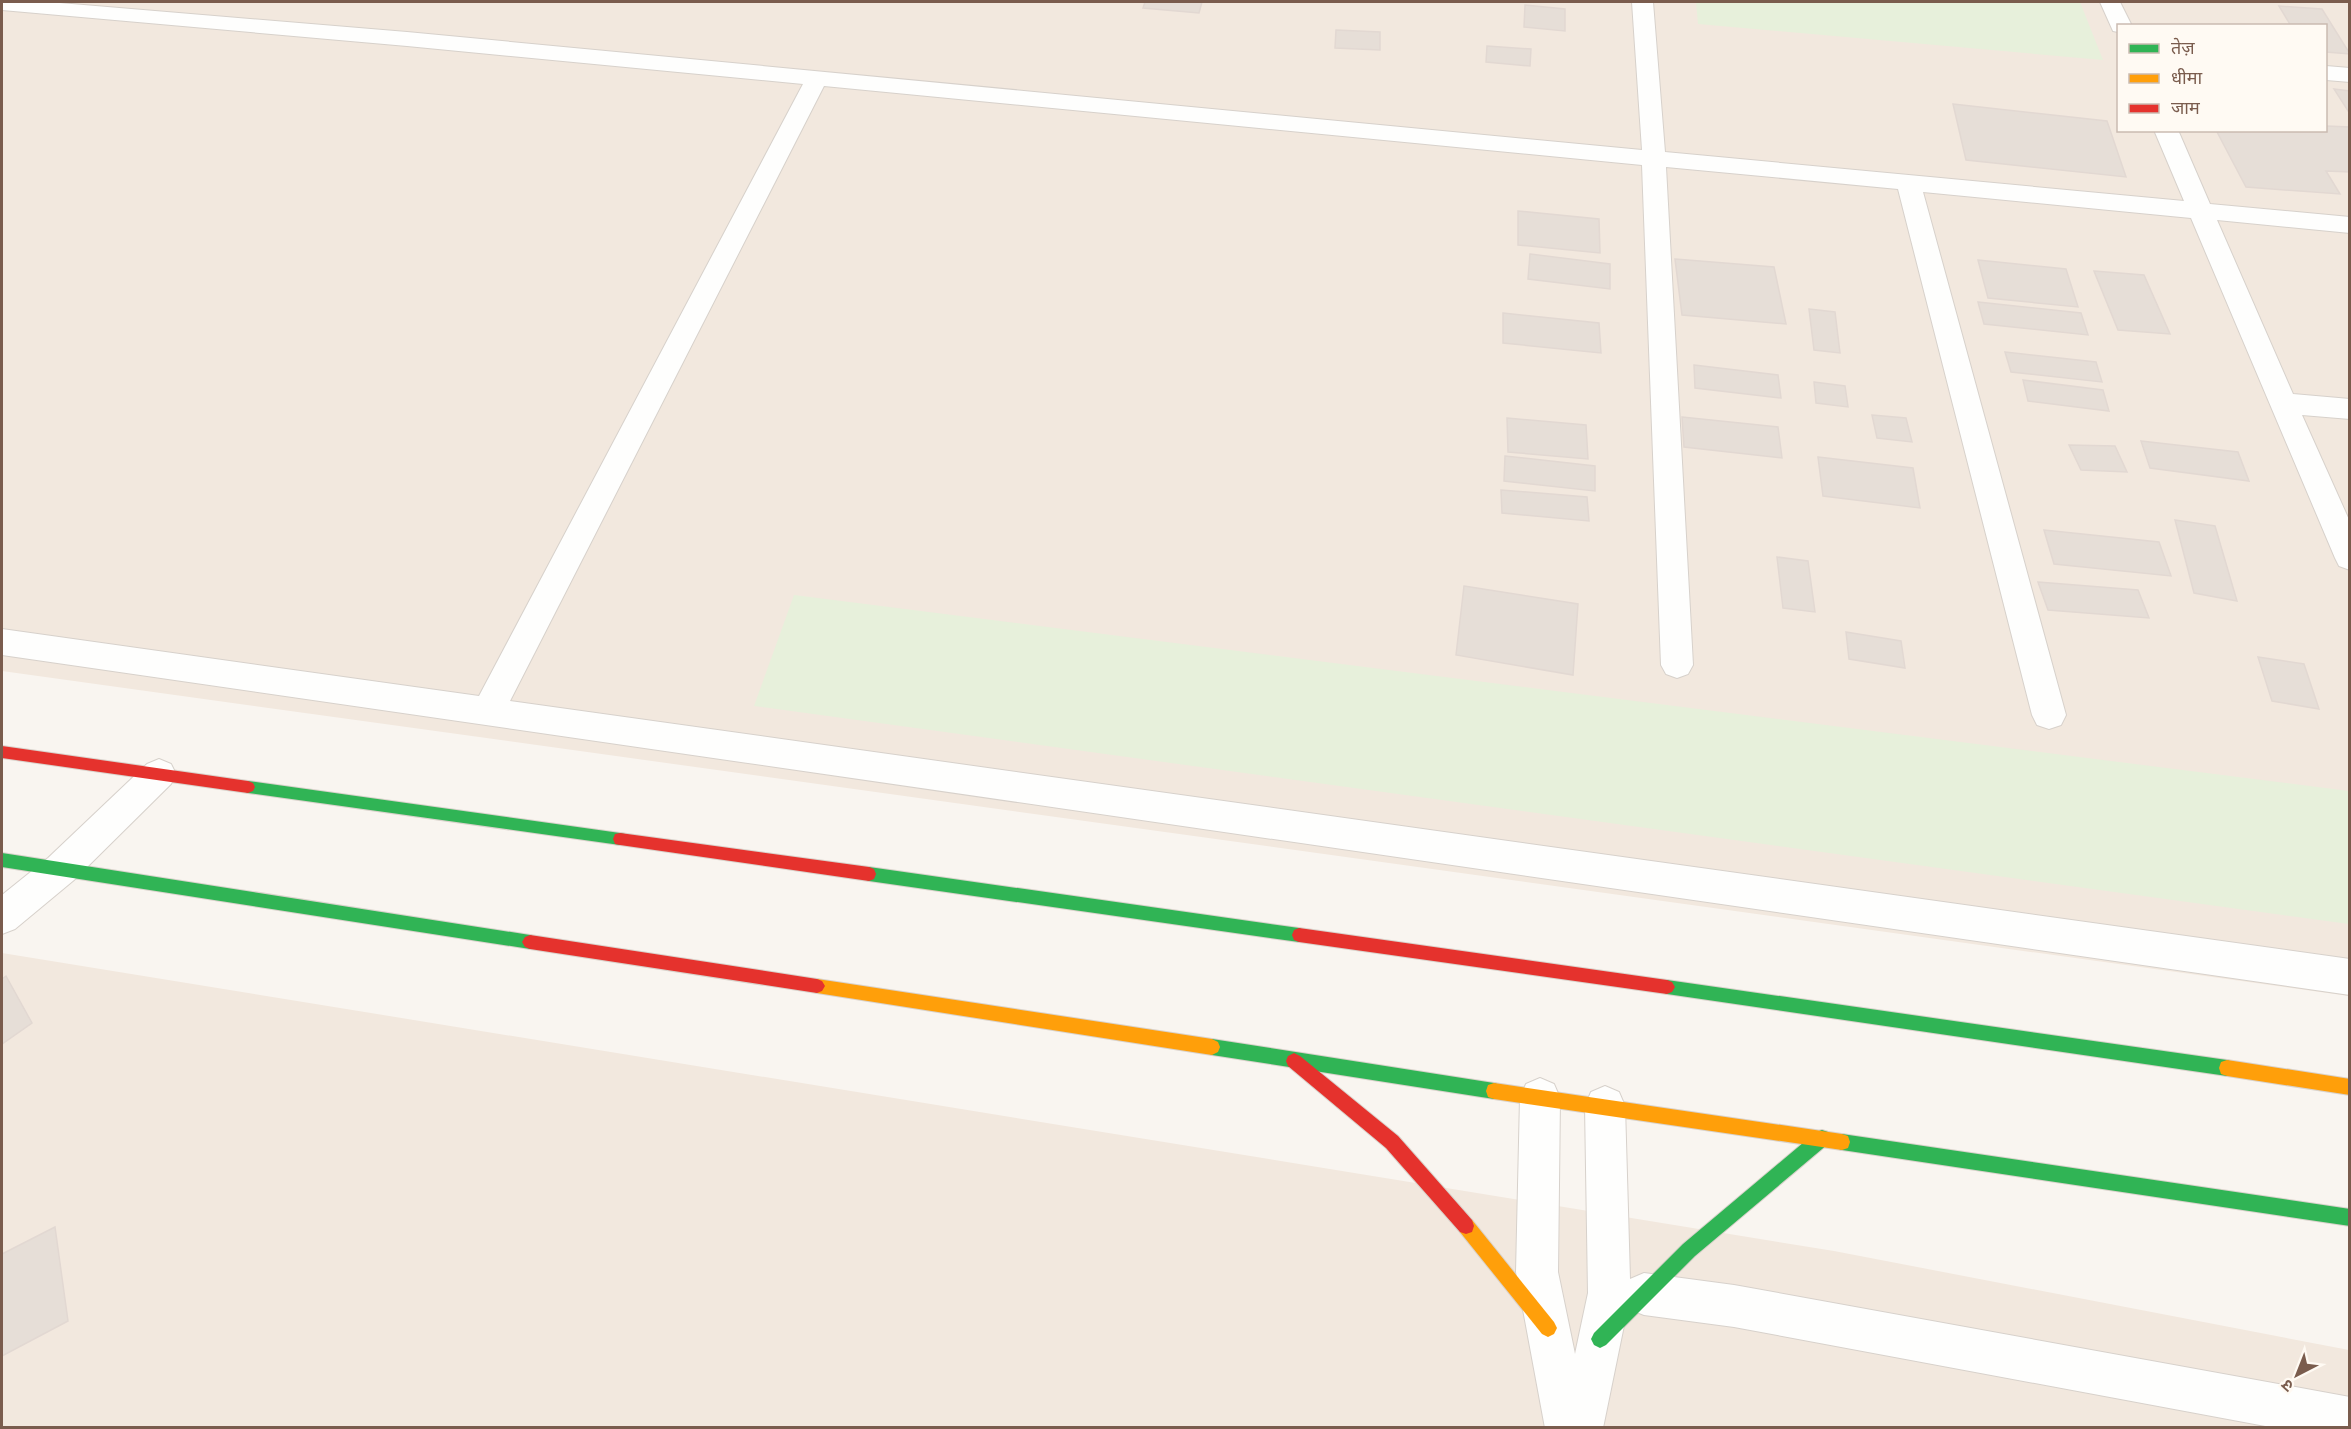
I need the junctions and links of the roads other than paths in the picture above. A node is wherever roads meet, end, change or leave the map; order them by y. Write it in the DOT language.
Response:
graph roads {
  1 [pos="211,2"];
  2 [pos="1643,2"];
  3 [pos="2110,2"];
  4 [pos="2,4"];
  5 [pos="192,21"];
  6 [pos="2120,24"];
  7 [pos="2327,73"];
  8 [pos="2349,75"];
  9 [pos="817,78"];
  10 [pos="2167,132"];
  11 [pos="1654,158"];
  12 [pos="1908,182"];
  13 [pos="2200,210"];
  14 [pos="2349,225"];
  15 [pos="2283,403"];
  16 [pos="2349,409"];
  17 [pos="2349,558"];
  18 [pos="2,642"];
  19 [pos="1677,665"];
  20 [pos="488,712"];
  21 [pos="2049,715"];
  22 [pos="2,752"];
  23 [pos="159,774"];
  24 [pos="2,860"];
  25 [pos="61,869"];
  26 [pos="2,917"];
  27 [pos="2349,977"];
  28 [pos="1293,1060"];
  29 [pos="2349,1087"];
  30 [pos="1540,1098"];
  31 [pos="1605,1106"];
  32 [pos="1822,1138"];
  33 [pos="2349,1218"];
  34 [pos="1644,1294"];
  35 [pos="1548,1328"];
  36 [pos="1599,1339"];
  37 [pos="2349,1419"];
  38 [pos="1567,1428"];
  39 [pos="1581,1428"];
  1 -- 5 [label="street"];
  2 -- 11 [label="street"];
  3 -- 6 [label="street"];
  4 -- 5 [label="street"];
  5 -- 9 [label="street"];
  7 -- 8 [label="street"];
  9 -- 11 [label="street"];
  9 -- 20 [label="street"];
  10 -- 13 [label="street"];
  11 -- 12 [label="street"];
  11 -- 19 [label="street"];
  12 -- 13 [label="street"];
  12 -- 21 [label="street"];
  13 -- 14 [label="street"];
  13 -- 15 [label="street"];
  15 -- 16 [label="street"];
  15 -- 17 [label="street"];
  18 -- 20 [label="street"];
  20 -- 27 [label="street"];
  22 -- 23 [label="street"];
  23 -- 25 [label="street"];
  23 -- 29 [label="street"];
  24 -- 25 [label="street"];
  25 -- 26 [label="street"];
  25 -- 28 [label="street"];
  28 -- 30 [label="street"];
  28 -- 35 [label="street"];
  30 -- 31 [label="street"];
  30 -- 35 [label="street"];
  31 -- 32 [label="street"];
  31 -- 36 [label="street"];
  32 -- 33 [label="street"];
  32 -- 34 [label="street"];
  34 -- 36 [label="street"];
  34 -- 37 [label="street"];
  35 -- 38 [label="street"];
  36 -- 39 [label="street"];
}
